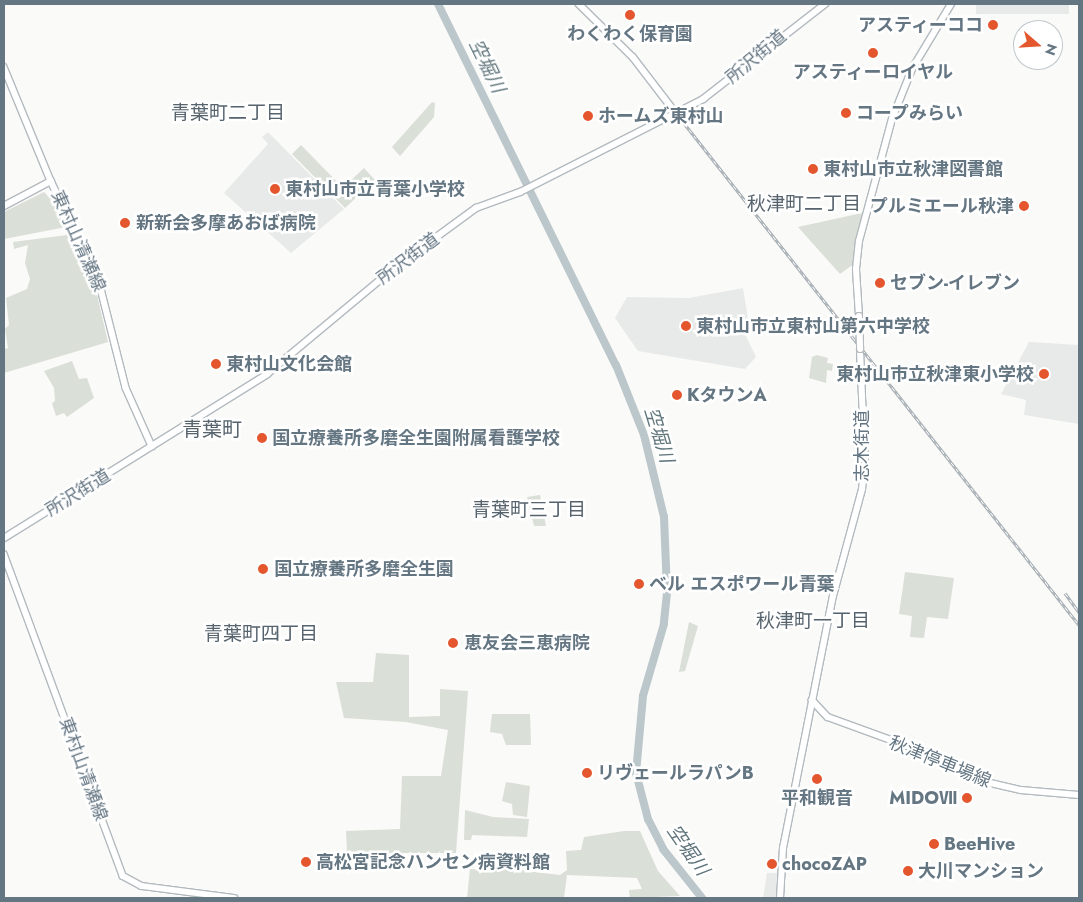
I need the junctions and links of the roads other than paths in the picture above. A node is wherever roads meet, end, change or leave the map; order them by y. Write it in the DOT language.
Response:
graph roads {
  1 [pos="579,4"];
  2 [pos="825,4"];
  3 [pos="951,4"];
  4 [pos="4,67"];
  5 [pos="676,113"];
  6 [pos="51,181"];
  7 [pos="4,206"];
  8 [pos="152,446"];
  9 [pos="4,538"];
  10 [pos="4,554"];
  11 [pos="812,700"];
  12 [pos="1079,795"];
  13 [pos="234,898"];
  14 [pos="780,898"];
  1 -- 5 [label="main road"];
  2 -- 5 [label="main road, 所沢街道"];
  3 -- 11 [label="main road, 志木街道, bridge"];
  4 -- 6 [label="main road, 東村山清瀬線"];
  5 -- 8 [label="main road, 所沢街道"];
  6 -- 7 [label="main road"];
  6 -- 8 [label="main road, 東村山清瀬線"];
  8 -- 9 [label="main road, 所沢街道"];
  10 -- 13 [label="main road, 東村山清瀬線"];
  11 -- 12 [label="main road, 秋津停車場線"];
  11 -- 14 [label="main road, 志木街道"];
}
